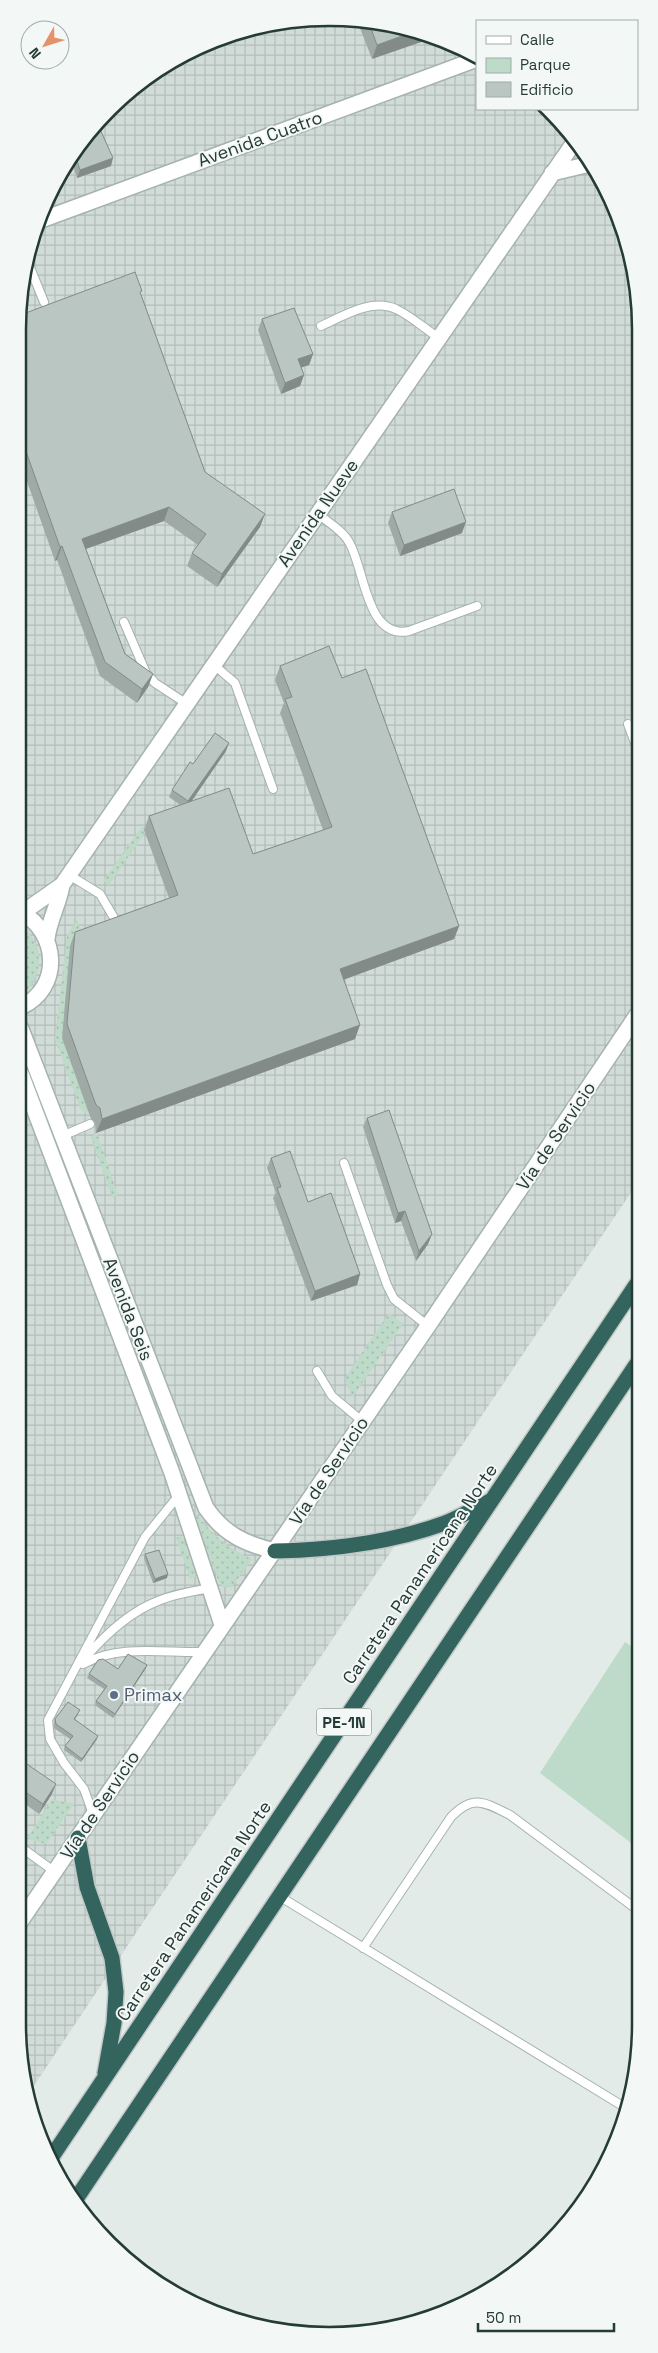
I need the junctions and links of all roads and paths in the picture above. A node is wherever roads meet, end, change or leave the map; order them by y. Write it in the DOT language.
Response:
graph roads {
  1 [pos="470,61"];
  2 [pos="571,147"];
  3 [pos="584,166"];
  4 [pos="552,173"];
  5 [pos="47,218"];
  6 [pos="32,272"];
  7 [pos="44,302"];
  8 [pos="321,326"];
  9 [pos="439,338"];
  10 [pos="318,514"];
  11 [pos="477,606"];
  12 [pos="124,622"];
  13 [pos="214,665"];
  14 [pos="186,704"];
  15 [pos="628,724"];
  16 [pos="632,735"];
  17 [pos="272,789"];
  18 [pos="65,880"];
  19 [pos="26,909"];
  20 [pos="26,915"];
  21 [pos="117,923"];
  22 [pos="47,939"];
  23 [pos="26,1004"];
  24 [pos="632,1021"];
  25 [pos="26,1043"];
  26 [pos="26,1074"];
  27 [pos="40,1081"];
  28 [pos="26,1085"];
  29 [pos="90,1124"];
  30 [pos="61,1136"];
  31 [pos="47,1142"];
  32 [pos="344,1163"];
  33 [pos="632,1291"];
  34 [pos="428,1326"];
  35 [pos="318,1371"];
  36 [pos="632,1371"];
  37 [pos="362,1421"];
  38 [pos="179,1495"];
  39 [pos="491,1501"];
  40 [pos="275,1551"];
  41 [pos="211,1588"];
  42 [pos="222,1625"];
  43 [pos="204,1652"];
  44 [pos="77,1667"];
  45 [pos="93,1816"];
  46 [pos="78,1838"];
  47 [pos="26,1851"];
  48 [pos="55,1872"];
  49 [pos="280,1896"];
  50 [pos="632,1906"];
  51 [pos="26,1914"];
  52 [pos="363,1948"];
  53 [pos="105,2078"];
  54 [pos="620,2105"];
  55 [pos="55,2153"];
  56 [pos="79,2195"];
  1 -- 5 [label="street, Avenida Cuatro"];
  2 -- 4 [label="street, Avenida Nueve"];
  3 -- 4 [label="street"];
  4 -- 9 [label="street, Avenida Nueve"];
  6 -- 7 [label="lane"];
  8 -- 9 [label="lane"];
  9 -- 10 [label="street, Avenida Nueve"];
  10 -- 11 [label="lane"];
  10 -- 13 [label="street, Avenida Nueve"];
  12 -- 14 [label="lane"];
  13 -- 14 [label="street, Avenida Nueve"];
  13 -- 17 [label="lane"];
  14 -- 18 [label="street, Avenida Nueve"];
  15 -- 16 [label="lane"];
  18 -- 19 [label="street, Avenida Nueve"];
  18 -- 21 [label="lane"];
  18 -- 22 [label="street, Avenida Nueve"];
  20 -- 22 [label="street"];
  22 -- 23 [label="street"];
  24 -- 34 [label="street, Vía de Servicio"];
  25 -- 27 [label="street, Avenida Seis"];
  26 -- 27 [label="street"];
  27 -- 30 [label="street, Avenida Seis"];
  28 -- 31 [label="street, Avenida Seis"];
  29 -- 30 [label="lane"];
  30 -- 31 [label="lane"];
  30 -- 40 [label="street, Avenida Seis"];
  31 -- 38 [label="street, Avenida Seis"];
  32 -- 34 [label="lane"];
  33 -- 39 [label="highway, Carretera Panamericana Norte / PE-1N"];
  34 -- 37 [label="street, Vía de Servicio"];
  35 -- 37 [label="lane"];
  36 -- 49 [label="highway, PE-1N"];
  37 -- 40 [label="street, Vía de Servicio"];
  38 -- 41 [label="street, Avenida Seis"];
  38 -- 44 [label="lane"];
  39 -- 40 [label="highway"];
  39 -- 53 [label="highway, Carretera Panamericana Norte / PE-1N"];
  40 -- 42 [label="street, Vía de Servicio"];
  41 -- 42 [label="street, Avenida Seis"];
  41 -- 44 [label="lane"];
  42 -- 43 [label="street, Vía de Servicio"];
  43 -- 44 [label="lane"];
  43 -- 45 [label="street, Vía de Servicio"];
  44 -- 45 [label="lane"];
  45 -- 46 [label="street, Vía de Servicio"];
  46 -- 48 [label="street, Vía de Servicio"];
  46 -- 53 [label="highway"];
  47 -- 48 [label="lane"];
  48 -- 51 [label="street, Vía de Servicio"];
  49 -- 52 [label="lane"];
  49 -- 56 [label="highway, PE-1N"];
  50 -- 52 [label="lane"];
  52 -- 54 [label="lane"];
  53 -- 55 [label="highway, Carretera Panamericana Norte / PE-1N"];
}
